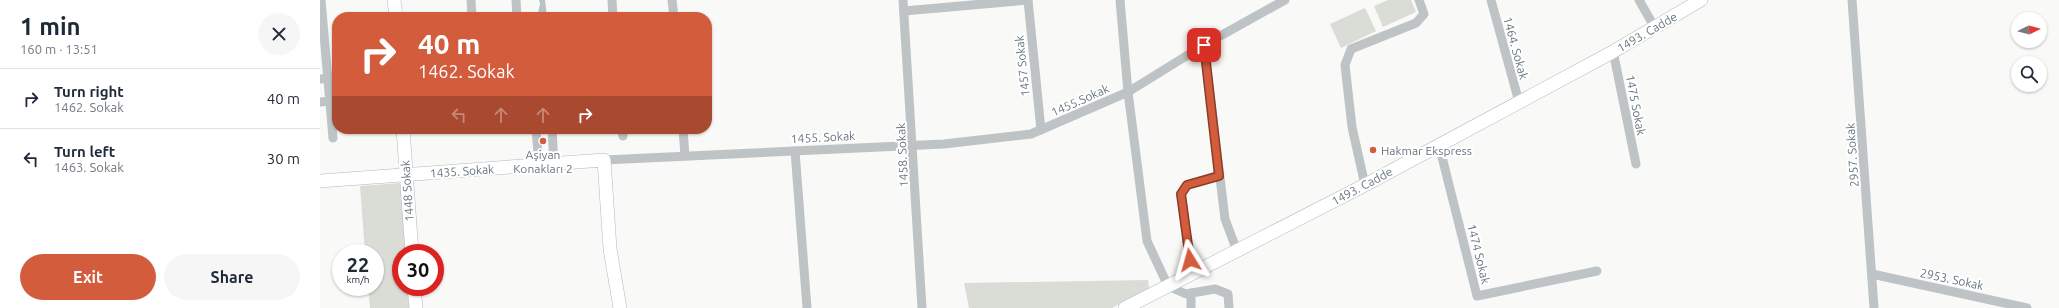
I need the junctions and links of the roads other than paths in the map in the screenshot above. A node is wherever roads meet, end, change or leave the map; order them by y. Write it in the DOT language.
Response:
graph roads {
  1 [pos="321,0"];
  2 [pos="394,0"];
  3 [pos="471,0"];
  4 [pos="516,0"];
  5 [pos="612,0"];
  6 [pos="672,0"];
  7 [pos="903,0"];
  8 [pos="1028,0"];
  9 [pos="1120,0"];
  10 [pos="1285,0"];
  11 [pos="1419,0"];
  12 [pos="1491,0"];
  13 [pos="1639,0"];
  14 [pos="1701,0"];
  15 [pos="1852,0"];
  16 [pos="904,11"];
  17 [pos="395,12"];
  18 [pos="472,12"];
  19 [pos="517,12"];
  20 [pos="613,12"];
  21 [pos="673,12"];
  22 [pos="1655,28"];
  23 [pos="1204,45"];
  24 [pos="1613,51"];
  25 [pos="323,79"];
  26 [pos="1128,92"];
  27 [pos="332,99"];
  28 [pos="332,101"];
  29 [pos="320,102"];
  30 [pos="1518,102"];
  31 [pos="1041,130"];
  32 [pos="333,134"];
  33 [pos="403,134"];
  34 [pos="536,134"];
  35 [pos="552,134"];
  36 [pos="683,134"];
  37 [pos="333,138"];
  38 [pos="914,145"];
  39 [pos="1439,145"];
  40 [pos="795,151"];
  41 [pos="685,156"];
  42 [pos="604,160"];
  43 [pos="554,164"];
  44 [pos="1636,164"];
  45 [pos="539,165"];
  46 [pos="406,175"];
  47 [pos="1219,176"];
  48 [pos="320,181"];
  49 [pos="1365,185"];
  50 [pos="411,244"];
  51 [pos="1237,251"];
  52 [pos="1597,272"];
  53 [pos="1192,274"];
  54 [pos="1872,274"];
  55 [pos="1168,286"];
  56 [pos="1191,293"];
  57 [pos="415,296"];
  58 [pos="416,308"];
  59 [pos="620,308"];
  60 [pos="807,308"];
  61 [pos="922,308"];
  62 [pos="1125,308"];
  63 [pos="1191,308"];
  64 [pos="1229,308"];
  65 [pos="1874,308"];
  66 [pos="2027,308"];
  1 -- 25 [label="street"];
  2 -- 17 [label="street"];
  3 -- 18 [label="street"];
  4 -- 19 [label="street"];
  5 -- 20 [label="street"];
  6 -- 21 [label="street"];
  7 -- 16 [label="street, 1458. Sokak"];
  8 -- 16 [label="street"];
  8 -- 31 [label="street, 1457 Sokak"];
  9 -- 26 [label="street"];
  10 -- 23 [label="street, 1455.Sokak"];
  11 -- 49 [label="street"];
  12 -- 30 [label="street, 1464. Sokak"];
  13 -- 22 [label="street"];
  14 -- 22 [label="street, 1493. Cadde"];
  15 -- 54 [label="street, 2957. Sokak"];
  16 -- 38 [label="street, 1458. Sokak"];
  22 -- 24 [label="street, 1493. Cadde"];
  23 -- 26 [label="street, 1455.Sokak"];
  23 -- 47 [label="street"];
  24 -- 30 [label="street, 1493. Cadde"];
  24 -- 44 [label="street, 1475 Sokak"];
  25 -- 27 [label="street"];
  26 -- 31 [label="street, 1455.Sokak"];
  26 -- 55 [label="street"];
  28 -- 29 [label="street"];
  30 -- 39 [label="street, 1493. Cadde"];
  31 -- 38 [label="street, 1455. Sokak"];
  32 -- 37 [label="street"];
  33 -- 46 [label="street, 1448 Sokak"];
  34 -- 45 [label="street"];
  35 -- 43 [label="street"];
  36 -- 41 [label="street"];
  38 -- 40 [label="street, 1455. Sokak"];
  38 -- 61 [label="street, 1458. Sokak"];
  39 -- 49 [label="street, 1493. Cadde"];
  39 -- 52 [label="street, 1474 Sokak"];
  40 -- 41 [label="street, 1455. Sokak"];
  40 -- 60 [label="street"];
  41 -- 42 [label="street, 1455. Sokak"];
  42 -- 43 [label="street, 1435. Sokak"];
  42 -- 59 [label="street"];
  43 -- 45 [label="street, 1435. Sokak"];
  45 -- 46 [label="street, 1435. Sokak"];
  46 -- 48 [label="street, 1435. Sokak"];
  46 -- 50 [label="street, 1448 Sokak"];
  47 -- 51 [label="street"];
  47 -- 53 [label="street"];
  49 -- 51 [label="street, 1493. Cadde"];
  51 -- 53 [label="street, 1493. Cadde"];
  53 -- 55 [label="street, 1493. Cadde"];
  54 -- 65 [label="street, 2957. Sokak"];
  54 -- 66 [label="street, 2953. Sokak"];
  55 -- 56 [label="street"];
  55 -- 62 [label="street, 1493. Cadde"];
  56 -- 63 [label="street"];
  56 -- 64 [label="street"];
  57 -- 58 [label="street"];
}
